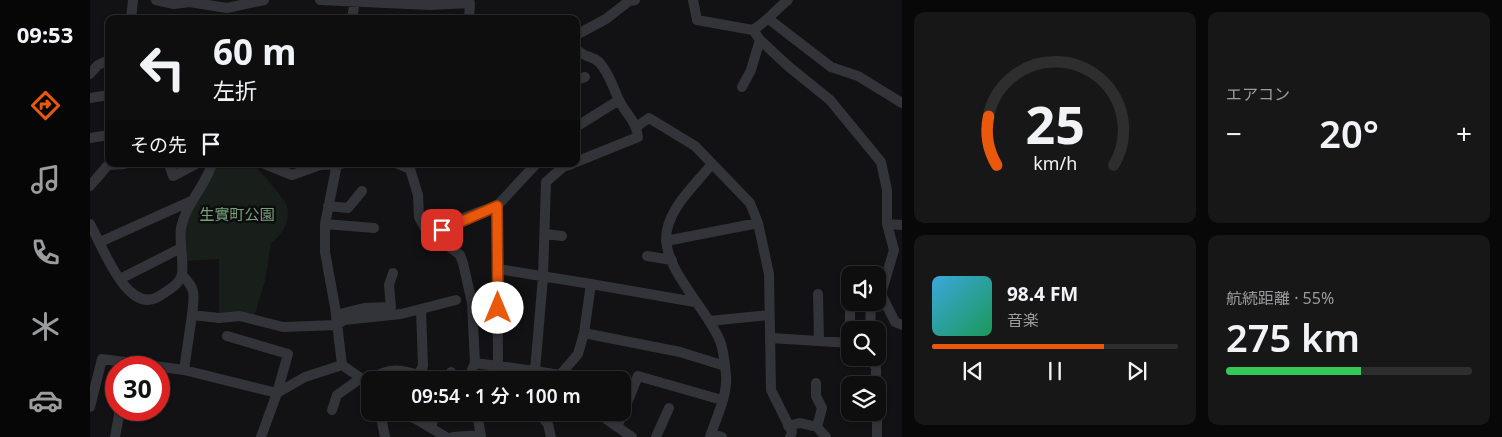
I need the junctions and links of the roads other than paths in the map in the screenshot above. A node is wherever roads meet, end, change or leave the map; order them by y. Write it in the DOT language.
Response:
graph roads {
  1 [pos="133,0"];
  2 [pos="156,0"];
  3 [pos="264,0"];
  4 [pos="320,0"];
  5 [pos="630,0"];
  6 [pos="694,0"];
  7 [pos="788,0"];
  8 [pos="355,1"];
  9 [pos="470,2"];
  10 [pos="131,15"];
  11 [pos="353,15"];
  12 [pos="469,15"];
  13 [pos="770,20"];
  14 [pos="753,30"];
  15 [pos="580,33"];
  16 [pos="760,40"];
  17 [pos="580,53"];
  18 [pos="105,62"];
  19 [pos="90,74"];
  20 [pos="742,87"];
  21 [pos="105,96"];
  22 [pos="90,98"];
  23 [pos="619,100"];
  24 [pos="902,103"];
  25 [pos="580,124"];
  26 [pos="636,127"];
  27 [pos="105,136"];
  28 [pos="90,138"];
  29 [pos="580,160"];
  30 [pos="711,165"];
  31 [pos="106,167"];
  32 [pos="170,167"];
  33 [pos="190,167"];
  34 [pos="211,167"];
  35 [pos="272,167"];
  36 [pos="314,167"];
  37 [pos="335,167"];
  38 [pos="405,167"];
  39 [pos="533,167"];
  40 [pos="563,167"];
  41 [pos="90,186"];
  42 [pos="362,191"];
  43 [pos="191,201"];
  44 [pos="328,206"];
  45 [pos="497,206"];
  46 [pos="758,223"];
  47 [pos="90,224"];
  48 [pos="325,224"];
  49 [pos="887,224"];
  50 [pos="902,225"];
  51 [pos="374,228"];
  52 [pos="545,234"];
  53 [pos="562,236"];
  54 [pos="435,237"];
  55 [pos="666,241"];
  56 [pos="100,242"];
  57 [pos="181,248"];
  58 [pos="647,256"];
  59 [pos="672,260"];
  60 [pos="498,269"];
  61 [pos="886,273"];
  62 [pos="393,274"];
  63 [pos="182,275"];
  64 [pos="543,277"];
  65 [pos="120,279"];
  66 [pos="592,284"];
  67 [pos="818,294"];
  68 [pos="456,300"];
  69 [pos="695,302"];
  70 [pos="886,306"];
  71 [pos="421,309"];
  72 [pos="192,315"];
  73 [pos="768,315"];
  74 [pos="337,320"];
  75 [pos="709,321"];
  76 [pos="902,325"];
  77 [pos="584,333"];
  78 [pos="227,336"];
  79 [pos="771,338"];
  80 [pos="819,341"];
  81 [pos="841,342"];
  82 [pos="475,363"];
  83 [pos="342,365"];
  84 [pos="498,366"];
  85 [pos="725,366"];
  86 [pos="184,370"];
  87 [pos="384,371"];
  88 [pos="405,371"];
  89 [pos="420,371"];
  90 [pos="471,371"];
  91 [pos="516,371"];
  92 [pos="535,371"];
  93 [pos="563,371"];
  94 [pos="361,379"];
  95 [pos="361,381"];
  96 [pos="816,383"];
  97 [pos="92,393"];
  98 [pos="277,393"];
  99 [pos="722,400"];
  100 [pos="90,407"];
  101 [pos="669,408"];
  102 [pos="332,410"];
  103 [pos="118,421"];
  104 [pos="382,421"];
  105 [pos="417,421"];
  106 [pos="433,421"];
  107 [pos="478,421"];
  108 [pos="546,421"];
  109 [pos="609,421"];
  110 [pos="877,421"];
  111 [pos="788,426"];
  112 [pos="431,427"];
  113 [pos="617,427"];
  114 [pos="817,428"];
  115 [pos="481,436"];
  116 [pos="711,436"];
  117 [pos="115,437"];
  118 [pos="261,437"];
  119 [pos="385,437"];
  120 [pos="446,437"];
  121 [pos="453,437"];
  122 [pos="551,437"];
  123 [pos="632,437"];
  124 [pos="656,437"];
  125 [pos="722,437"];
  126 [pos="790,437"];
  127 [pos="826,437"];
  128 [pos="877,437"];
  1 -- 10 [label="street"];
  2 -- 3 [label="street"];
  4 -- 8 [label="street"];
  5 -- 15 [label="street"];
  6 -- 14 [label="street"];
  7 -- 13 [label="street"];
  8 -- 9 [label="street"];
  8 -- 11 [label="street"];
  9 -- 12 [label="street"];
  13 -- 14 [label="street"];
  13 -- 24 [label="street"];
  14 -- 16 [label="street"];
  16 -- 20 [label="street"];
  16 -- 49 [label="street"];
  17 -- 23 [label="street"];
  18 -- 19 [label="street"];
  21 -- 22 [label="street"];
  23 -- 25 [label="street"];
  23 -- 26 [label="street"];
  26 -- 29 [label="street"];
  26 -- 30 [label="street"];
  27 -- 28 [label="street"];
  30 -- 46 [label="street"];
  30 -- 55 [label="street"];
  31 -- 41 [label="street"];
  32 -- 33 [label="street"];
  34 -- 43 [label="street"];
  35 -- 36 [label="street"];
  37 -- 44 [label="street"];
  38 -- 54 [label="street"];
  39 -- 45 [label="street"];
  40 -- 52 [label="street"];
  42 -- 44 [label="street"];
  43 -- 56 [label="street"];
  43 -- 57 [label="street"];
  44 -- 48 [label="street"];
  45 -- 54 [label="street"];
  45 -- 60 [label="street"];
  46 -- 55 [label="street"];
  46 -- 73 [label="street"];
  47 -- 56 [label="street"];
  48 -- 51 [label="street"];
  48 -- 74 [label="street"];
  49 -- 50 [label="street"];
  49 -- 61 [label="street"];
  52 -- 53 [label="street"];
  52 -- 64 [label="street"];
  54 -- 82 [label="street"];
  55 -- 59 [label="street"];
  56 -- 65 [label="street"];
  57 -- 63 [label="street"];
  57 -- 65 [label="street"];
  58 -- 59 [label="street"];
  59 -- 69 [label="street"];
  60 -- 64 [label="street"];
  60 -- 84 [label="street"];
  62 -- 74 [label="street"];
  63 -- 65 [label="street"];
  63 -- 72 [label="street"];
  64 -- 66 [label="street"];
  64 -- 92 [label="street"];
  66 -- 69 [label="street"];
  66 -- 77 [label="street"];
  67 -- 80 [label="street"];
  68 -- 71 [label="street"];
  69 -- 75 [label="street"];
  70 -- 76 [label="street"];
  71 -- 74 [label="street"];
  71 -- 89 [label="street"];
  72 -- 74 [label="street"];
  72 -- 86 [label="street"];
  73 -- 75 [label="street"];
  73 -- 79 [label="street"];
  74 -- 83 [label="street"];
  75 -- 85 [label="street"];
  77 -- 85 [label="street"];
  77 -- 93 [label="street"];
  78 -- 98 [label="street"];
  79 -- 80 [label="street"];
  79 -- 111 [label="street"];
  80 -- 81 [label="street"];
  82 -- 84 [label="street"];
  82 -- 90 [label="street"];
  83 -- 94 [label="street"];
  83 -- 98 [label="street"];
  84 -- 91 [label="street"];
  85 -- 99 [label="street"];
  86 -- 97 [label="street"];
  86 -- 98 [label="street"];
  87 -- 88 [label="street"];
  95 -- 102 [label="street"];
  96 -- 114 [label="street"];
  97 -- 100 [label="street"];
  98 -- 118 [label="street"];
  99 -- 113 [label="street"];
  99 -- 116 [label="street"];
  101 -- 124 [label="street"];
  103 -- 117 [label="street"];
  104 -- 119 [label="street"];
  105 -- 112 [label="street"];
  106 -- 112 [label="street"];
  107 -- 115 [label="street"];
  108 -- 122 [label="street"];
  109 -- 113 [label="street"];
  110 -- 128 [label="street"];
  111 -- 114 [label="street"];
  111 -- 126 [label="street"];
  112 -- 120 [label="street"];
  113 -- 123 [label="street"];
  114 -- 127 [label="street"];
  115 -- 121 [label="street"];
  116 -- 125 [label="street"];
}
